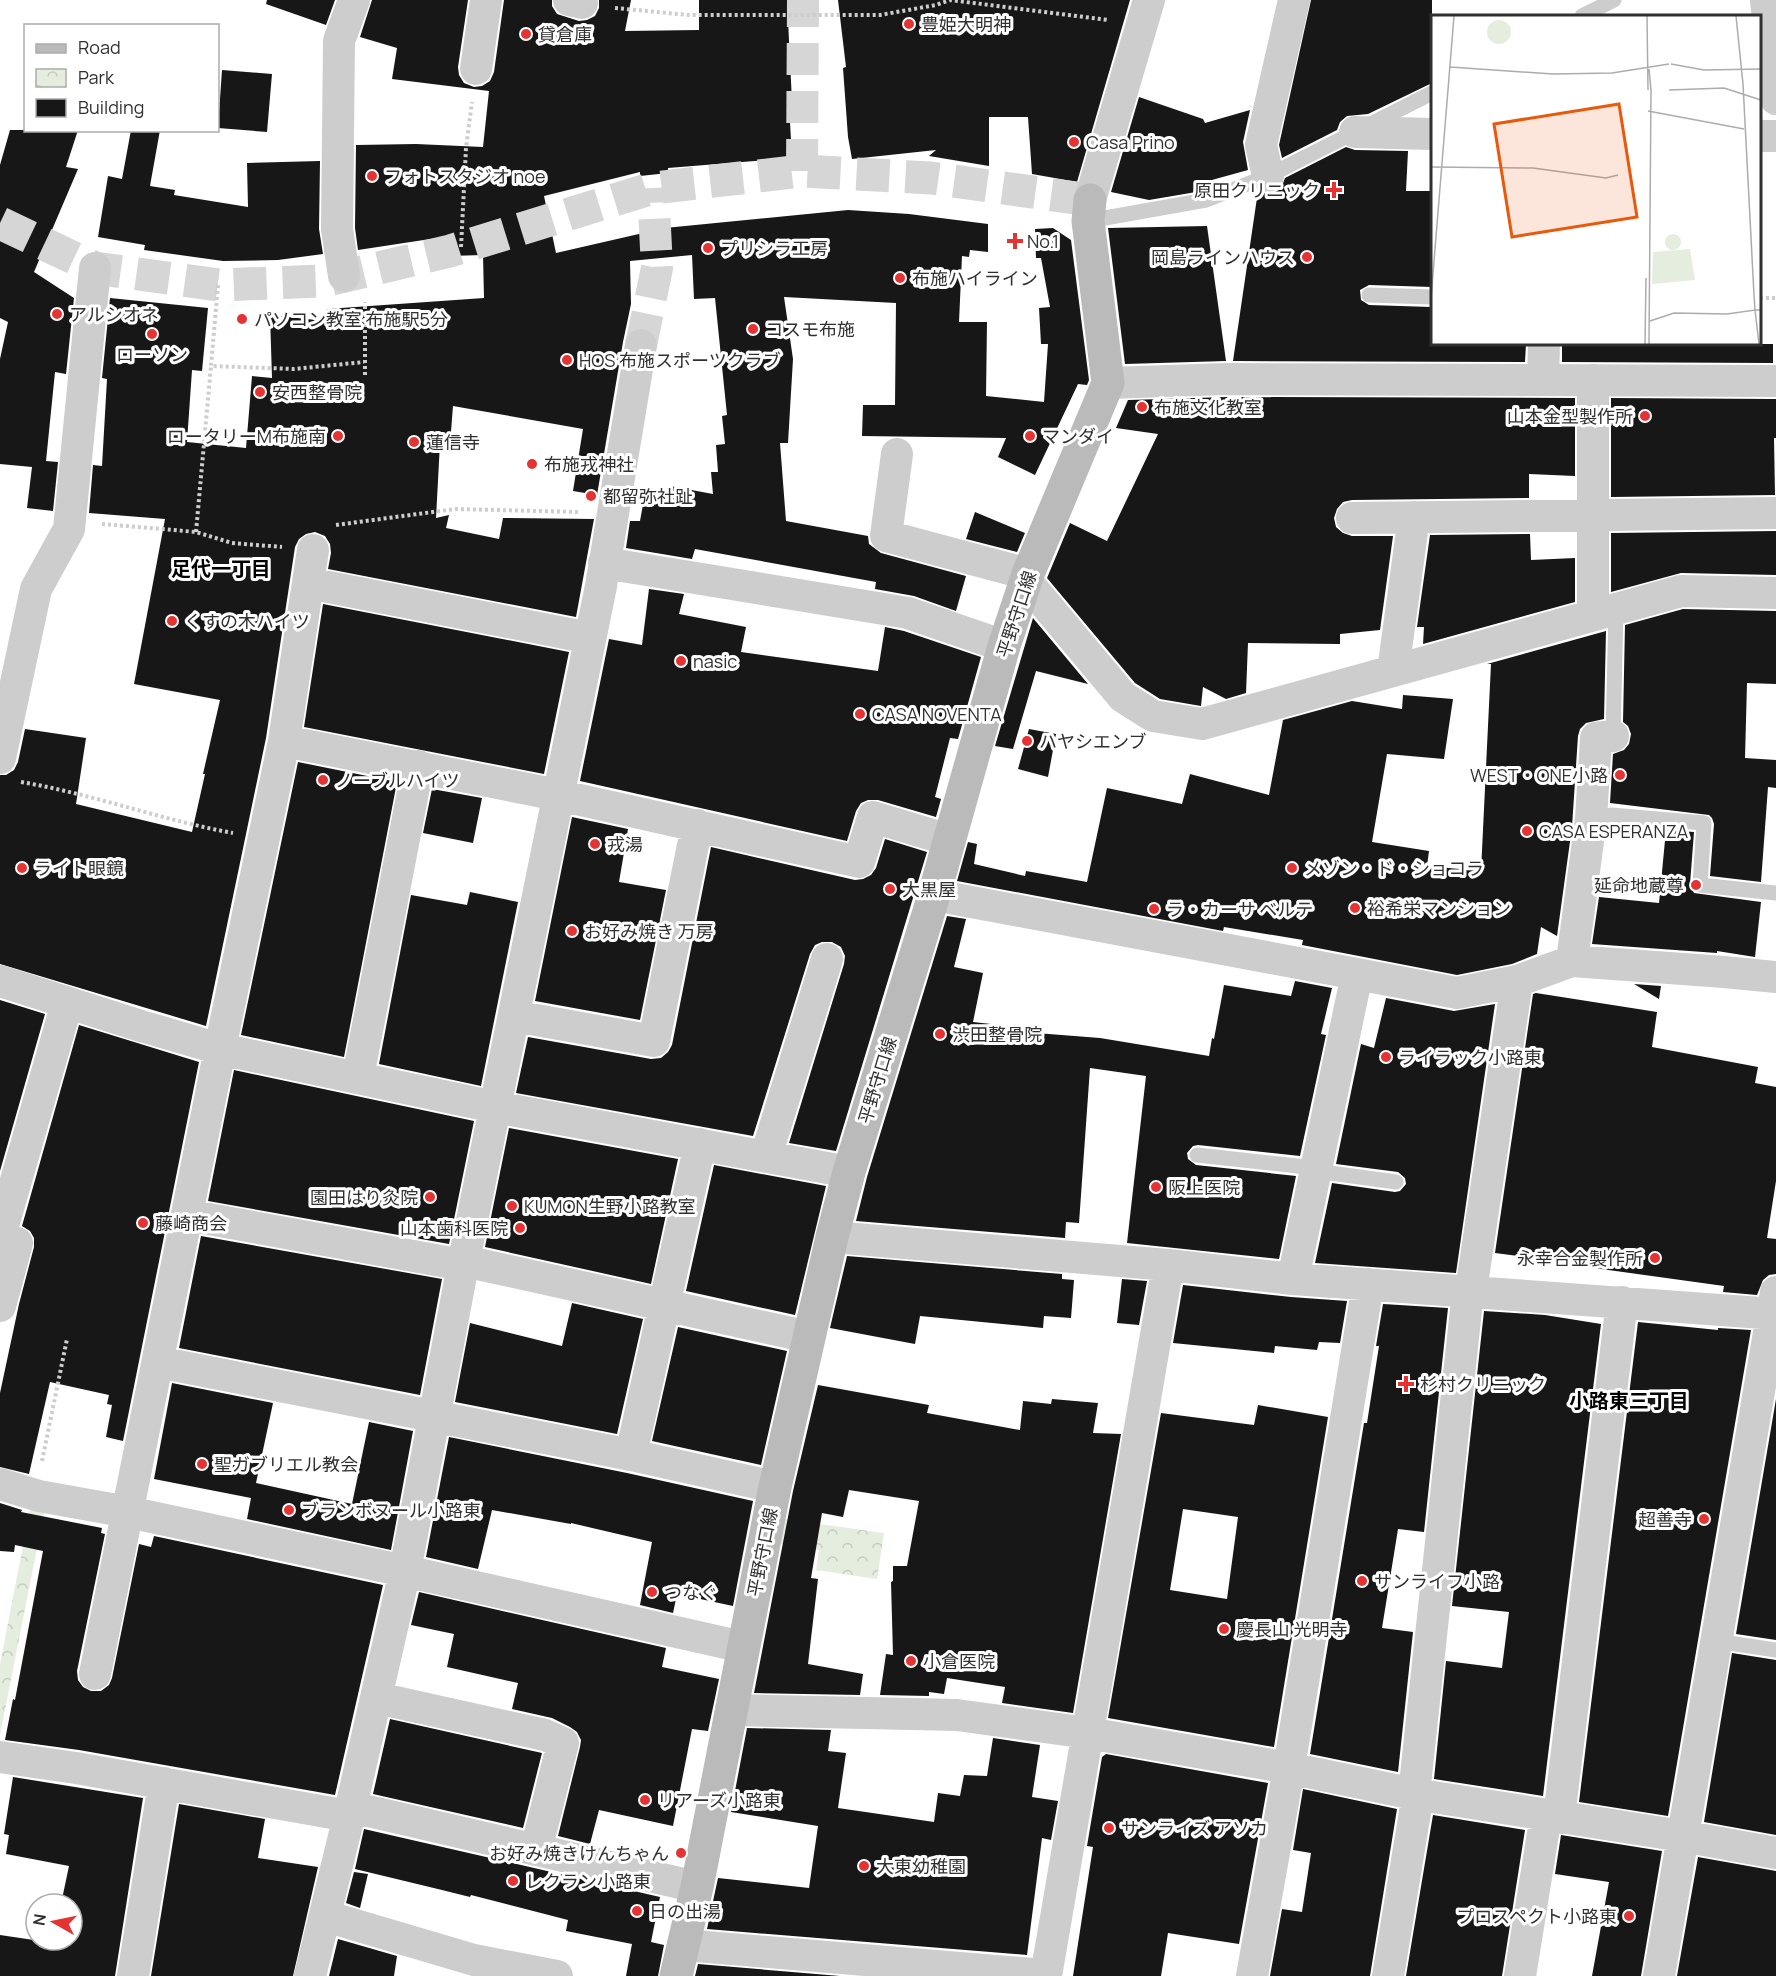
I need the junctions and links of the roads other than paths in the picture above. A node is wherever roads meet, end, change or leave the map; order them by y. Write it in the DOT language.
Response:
graph roads {
  1 [pos="354,0"];
  2 [pos="486,0"];
  3 [pos="1293,0"];
  4 [pos="1614,0"];
  5 [pos="1766,0"];
  6 [pos="1145,12"];
  7 [pos="1584,15"];
  8 [pos="476,69"];
  9 [pos="1431,94"];
  10 [pos="1776,99"];
  11 [pos="1354,132"];
  12 [pos="1431,134"];
  13 [pos="1268,176"];
  14 [pos="1089,210"];
  15 [pos="95,268"];
  16 [pos="354,284"];
  17 [pos="1369,295"];
  18 [pos="1431,297"];
  19 [pos="641,345"];
  20 [pos="1544,345"];
  21 [pos="1543,380"];
  22 [pos="1593,380"];
  23 [pos="1776,381"];
  24 [pos="1108,383"];
  25 [pos="897,454"];
  26 [pos="1776,513"];
  27 [pos="1593,516"];
  28 [pos="1414,517"];
  29 [pos="1353,518"];
  30 [pos="320,538"];
  31 [pos="604,563"];
  32 [pos="1027,577"];
  33 [pos="308,583"];
  34 [pos="1776,593"];
  35 [pos="1605,612"];
  36 [pos="590,638"];
  37 [pos="1004,646"];
  38 [pos="11,648"];
  39 [pos="1393,671"];
  40 [pos="1613,736"];
  41 [pos="284,741"];
  42 [pos="0,758"];
  43 [pos="418,766"];
  44 [pos="558,795"];
  45 [pos="1590,819"];
  46 [pos="697,825"];
  47 [pos="949,840"];
  48 [pos="1776,893"];
  49 [pos="934,895"];
  50 [pos="827,959"];
  51 [pos="1572,961"];
  52 [pos="1357,974"];
  53 [pos="1776,977"];
  54 [pos="0,981"];
  55 [pos="1517,981"];
  56 [pos="68,1003"];
  57 [pos="514,1016"];
  58 [pos="220,1049"];
  59 [pos="358,1077"];
  60 [pos="495,1107"];
  61 [pos="700,1144"];
  62 [pos="1197,1155"];
  63 [pos="765,1156"];
  64 [pos="1316,1170"];
  65 [pos="849,1172"];
  66 [pos="1396,1182"];
  67 [pos="187,1215"];
  68 [pos="0,1237"];
  69 [pos="832,1237"];
  70 [pos="463,1263"];
  71 [pos="1168,1265"];
  72 [pos="1293,1279"];
  73 [pos="1368,1284"];
  74 [pos="1470,1291"];
  75 [pos="1622,1302"];
  76 [pos="664,1305"];
  77 [pos="0,1306"];
  78 [pos="1775,1309"];
  79 [pos="809,1337"];
  80 [pos="158,1362"];
  81 [pos="435,1416"];
  82 [pos="631,1455"];
  83 [pos="0,1484"];
  84 [pos="775,1487"];
  85 [pos="128,1512"];
  86 [pos="405,1571"];
  87 [pos="1716,1641"];
  88 [pos="743,1647"];
  89 [pos="1776,1650"];
  90 [pos="95,1674"];
  91 [pos="377,1698"];
  92 [pos="731,1710"];
  93 [pos="1088,1733"];
  94 [pos="0,1756"];
  95 [pos="1289,1768"];
  96 [pos="164,1783"];
  97 [pos="1416,1794"];
  98 [pos="350,1812"];
  99 [pos="1552,1816"];
  100 [pos="1682,1836"];
  101 [pos="536,1850"];
  102 [pos="1776,1853"];
  103 [pos="697,1887"];
  104 [pos="325,1917"];
  105 [pos="683,1945"];
  106 [pos="790,1965"];
  107 [pos="473,1968"];
  108 [pos="919,1970"];
  109 [pos="133,1976"];
  110 [pos="310,1976"];
  111 [pos="557,1976"];
  112 [pos="676,1976"];
  113 [pos="1046,1976"];
  114 [pos="1252,1976"];
  115 [pos="1388,1976"];
  116 [pos="1520,1976"];
  117 [pos="1659,1976"];
  1 -- 16 [label="street"];
  2 -- 8 [label="street"];
  3 -- 13 [label="street"];
  4 -- 7 [label="lane"];
  5 -- 10 [label="street"];
  6 -- 14 [label="street"];
  9 -- 11 [label="lane"];
  11 -- 12 [label="street"];
  11 -- 13 [label="lane"];
  13 -- 14 [label="lane"];
  14 -- 24 [label="main road, 平野守口線"];
  15 -- 38 [label="street"];
  17 -- 18 [label="lane"];
  19 -- 31 [label="street"];
  20 -- 21 [label="street"];
  21 -- 22 [label="street"];
  21 -- 24 [label="street"];
  22 -- 23 [label="street"];
  22 -- 27 [label="street"];
  24 -- 32 [label="main road, 平野守口線"];
  25 -- 32 [label="street"];
  26 -- 27 [label="street"];
  27 -- 28 [label="street"];
  27 -- 35 [label="street"];
  28 -- 29 [label="street"];
  28 -- 39 [label="street"];
  30 -- 33 [label="street"];
  31 -- 36 [label="street"];
  31 -- 37 [label="street"];
  32 -- 37 [label="main road, 平野守口線"];
  32 -- 39 [label="street"];
  33 -- 36 [label="street"];
  33 -- 41 [label="street"];
  34 -- 35 [label="street"];
  35 -- 39 [label="street"];
  35 -- 40 [label="lane"];
  36 -- 44 [label="street"];
  37 -- 47 [label="main road, 平野守口線"];
  38 -- 42 [label="street"];
  40 -- 45 [label="street"];
  41 -- 43 [label="street"];
  41 -- 58 [label="street"];
  43 -- 44 [label="street"];
  43 -- 59 [label="street"];
  44 -- 46 [label="street"];
  44 -- 57 [label="street"];
  45 -- 48 [label="lane"];
  45 -- 51 [label="street"];
  46 -- 47 [label="street"];
  46 -- 57 [label="street"];
  47 -- 49 [label="main road, 平野守口線"];
  49 -- 52 [label="street"];
  49 -- 65 [label="main road, 平野守口線"];
  50 -- 63 [label="street"];
  51 -- 53 [label="street"];
  51 -- 55 [label="street"];
  52 -- 55 [label="street"];
  52 -- 64 [label="street"];
  54 -- 56 [label="street"];
  55 -- 74 [label="street"];
  56 -- 58 [label="street"];
  56 -- 68 [label="street"];
  57 -- 60 [label="street"];
  58 -- 59 [label="street"];
  58 -- 67 [label="street"];
  59 -- 60 [label="street"];
  60 -- 61 [label="street"];
  60 -- 70 [label="street"];
  61 -- 63 [label="street"];
  61 -- 76 [label="street"];
  62 -- 64 [label="lane"];
  63 -- 65 [label="street"];
  64 -- 66 [label="lane"];
  64 -- 72 [label="street"];
  65 -- 69 [label="main road, 平野守口線"];
  67 -- 70 [label="street"];
  67 -- 80 [label="street"];
  68 -- 77 [label="street"];
  69 -- 71 [label="street"];
  69 -- 79 [label="main road, 平野守口線"];
  70 -- 76 [label="street"];
  70 -- 81 [label="street"];
  71 -- 72 [label="street"];
  71 -- 93 [label="street"];
  72 -- 73 [label="street"];
  73 -- 74 [label="street"];
  73 -- 95 [label="street"];
  74 -- 75 [label="street"];
  74 -- 97 [label="street"];
  75 -- 78 [label="street"];
  75 -- 99 [label="street"];
  76 -- 79 [label="street"];
  76 -- 82 [label="street"];
  78 -- 87 [label="street"];
  79 -- 84 [label="main road, 平野守口線"];
  80 -- 81 [label="street"];
  80 -- 85 [label="street"];
  81 -- 82 [label="street"];
  81 -- 86 [label="street"];
  82 -- 84 [label="street"];
  83 -- 85 [label="street"];
  84 -- 88 [label="main road, 平野守口線"];
  85 -- 86 [label="street"];
  85 -- 90 [label="street"];
  86 -- 88 [label="street"];
  86 -- 91 [label="street"];
  87 -- 89 [label="lane"];
  87 -- 100 [label="street"];
  88 -- 92 [label="main road, 平野守口線"];
  91 -- 98 [label="street"];
  91 -- 101 [label="street"];
  92 -- 93 [label="street"];
  92 -- 103 [label="main road, 平野守口線"];
  93 -- 95 [label="street"];
  93 -- 113 [label="street"];
  94 -- 96 [label="street"];
  95 -- 97 [label="street"];
  95 -- 114 [label="street"];
  96 -- 98 [label="street"];
  96 -- 109 [label="street"];
  97 -- 99 [label="street"];
  97 -- 115 [label="street"];
  98 -- 101 [label="street"];
  98 -- 104 [label="street"];
  99 -- 100 [label="street"];
  99 -- 116 [label="street"];
  100 -- 102 [label="street"];
  100 -- 117 [label="street"];
  101 -- 103 [label="street"];
  103 -- 105 [label="main road, 平野守口線"];
  104 -- 107 [label="street"];
  104 -- 110 [label="street"];
  105 -- 106 [label="street"];
  105 -- 112 [label="main road, 平野守口線"];
  106 -- 108 [label="street"];
  107 -- 111 [label="street"];
  108 -- 113 [label="street"];
}
